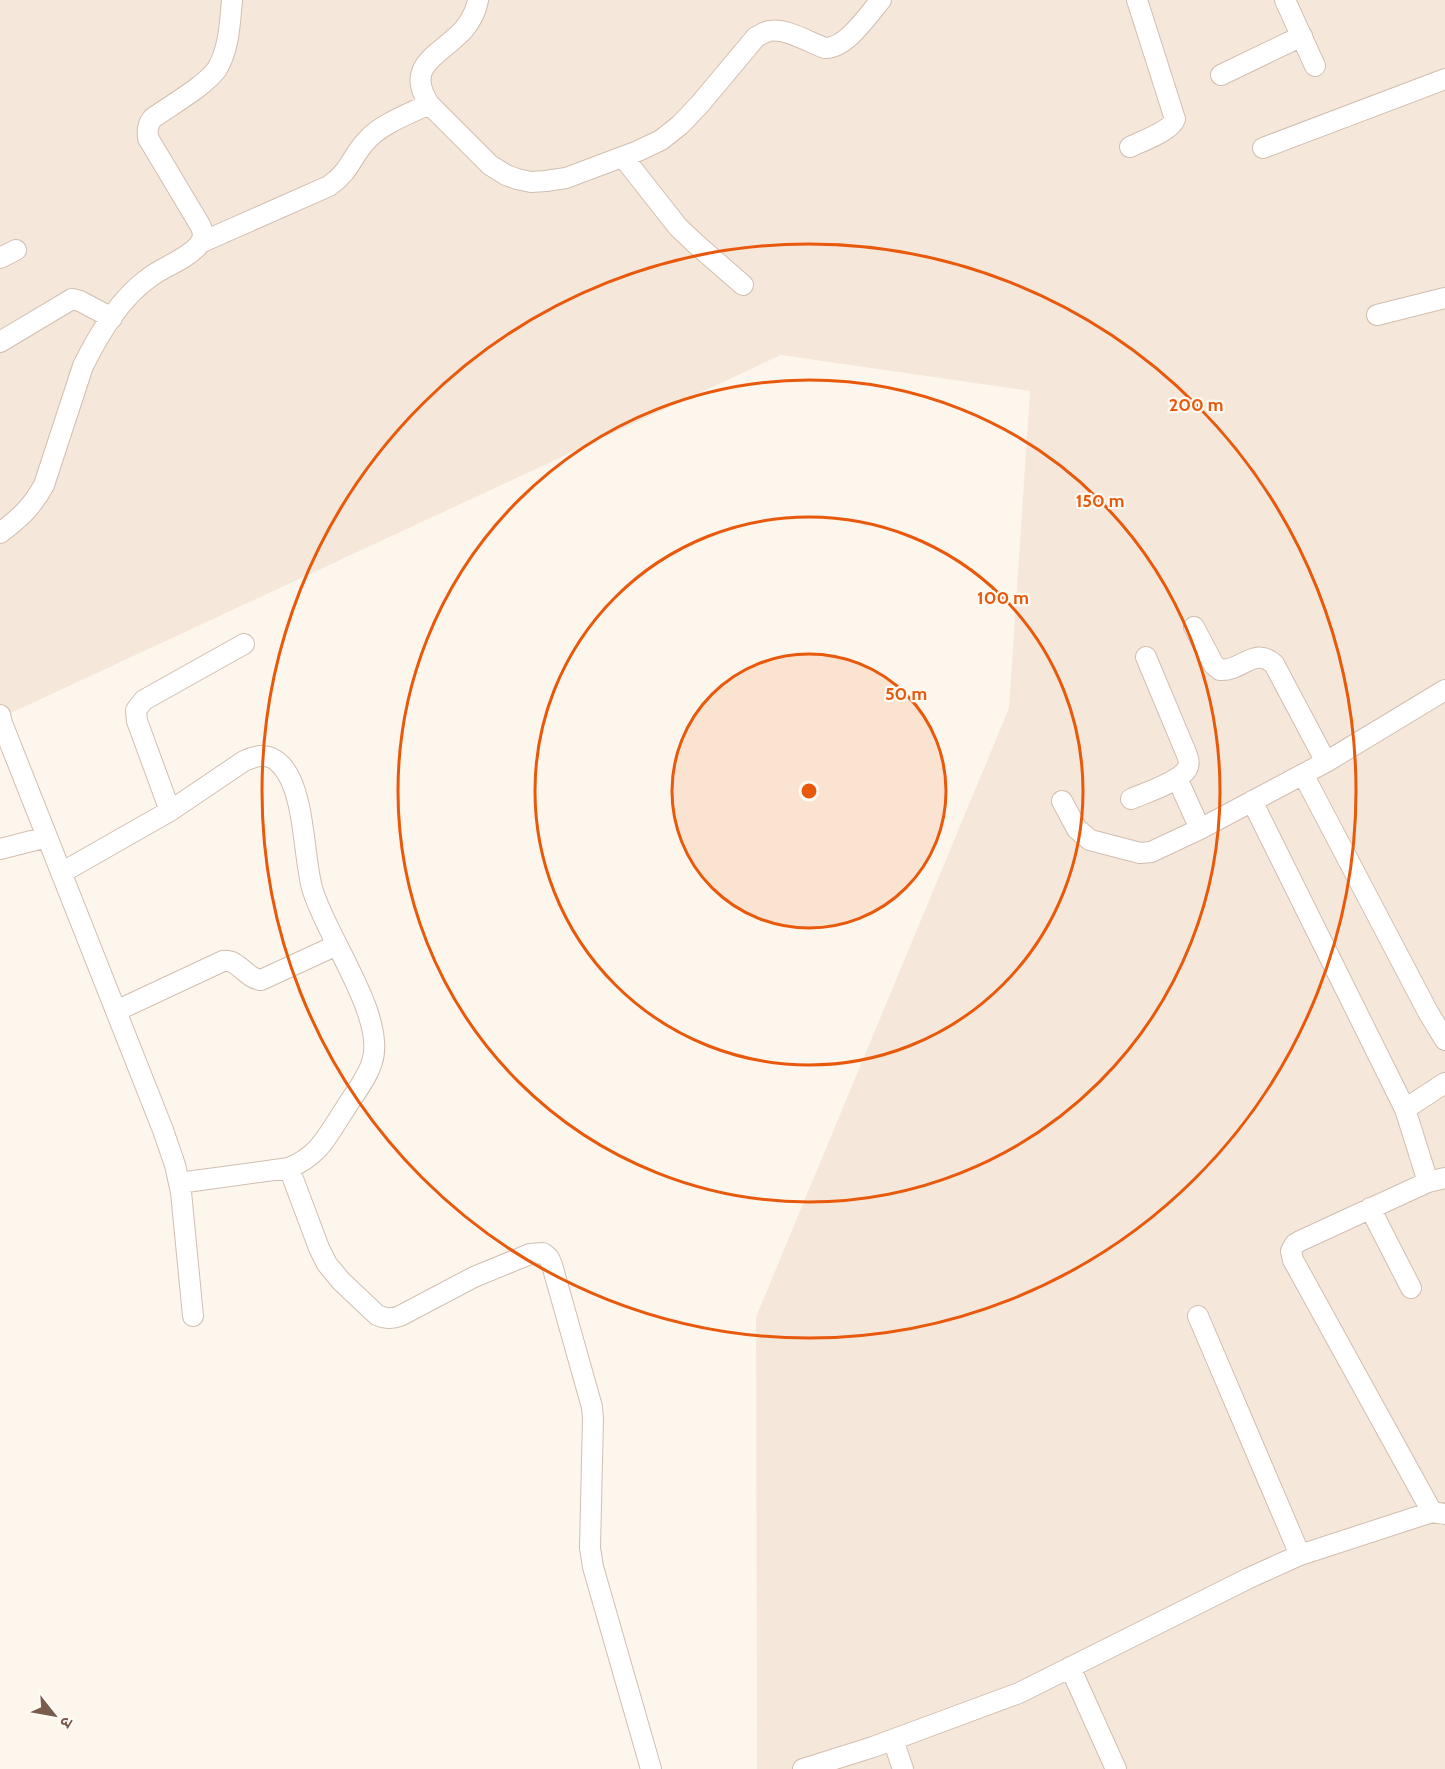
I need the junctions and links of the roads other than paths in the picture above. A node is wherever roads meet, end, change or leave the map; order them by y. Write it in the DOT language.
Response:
graph roads {
  1 [pos="232,0"];
  2 [pos="478,0"];
  3 [pos="881,0"];
  4 [pos="1137,0"];
  5 [pos="1285,0"];
  6 [pos="1302,36"];
  7 [pos="1315,66"];
  8 [pos="1221,75"];
  9 [pos="1445,79"];
  10 [pos="429,104"];
  11 [pos="1130,147"];
  12 [pos="1263,148"];
  13 [pos="623,157"];
  14 [pos="200,243"];
  15 [pos="743,285"];
  16 [pos="1445,298"];
  17 [pos="1377,315"];
  18 [pos="112,318"];
  19 [pos="0,342"];
  20 [pos="0,533"];
  21 [pos="1194,627"];
  22 [pos="244,644"];
  23 [pos="1146,657"];
  24 [pos="1445,690"];
  25 [pos="0,720"];
  26 [pos="1326,762"];
  27 [pos="1303,774"];
  28 [pos="1177,778"];
  29 [pos="1131,799"];
  30 [pos="1062,801"];
  31 [pos="1252,801"];
  32 [pos="170,811"];
  33 [pos="1200,829"];
  34 [pos="47,837"];
  35 [pos="0,849"];
  36 [pos="62,873"];
  37 [pos="337,945"];
  38 [pos="1437,1010"];
  39 [pos="116,1011"];
  40 [pos="1445,1040"];
  41 [pos="1445,1083"];
  42 [pos="1405,1109"];
  43 [pos="289,1168"];
  44 [pos="1436,1180"];
  45 [pos="179,1183"];
  46 [pos="1370,1208"];
  47 [pos="1411,1288"];
  48 [pos="193,1316"];
  49 [pos="1198,1316"];
  50 [pos="1439,1513"];
  51 [pos="1300,1556"];
  52 [pos="1070,1667"];
  53 [pos="893,1740"];
  54 [pos="651,1769"];
  55 [pos="803,1769"];
  56 [pos="903,1769"];
  57 [pos="1116,1769"];
  1 -- 14 [label="street"];
  2 -- 10 [label="street"];
  3 -- 13 [label="street"];
  4 -- 11 [label="street"];
  5 -- 6 [label="street"];
  6 -- 7 [label="street"];
  6 -- 8 [label="street"];
  9 -- 12 [label="street"];
  10 -- 13 [label="street"];
  10 -- 14 [label="street"];
  13 -- 15 [label="street"];
  14 -- 18 [label="street"];
  16 -- 17 [label="street"];
  18 -- 19 [label="street"];
  18 -- 20 [label="street"];
  21 -- 26 [label="street"];
  22 -- 32 [label="street"];
  23 -- 28 [label="street"];
  24 -- 26 [label="street"];
  25 -- 34 [label="street"];
  26 -- 27 [label="street"];
  27 -- 31 [label="street"];
  27 -- 38 [label="street"];
  28 -- 29 [label="street"];
  28 -- 33 [label="street"];
  30 -- 33 [label="street"];
  31 -- 33 [label="street"];
  31 -- 42 [label="street"];
  32 -- 36 [label="street"];
  32 -- 37 [label="street"];
  34 -- 35 [label="street"];
  34 -- 36 [label="street"];
  36 -- 39 [label="street"];
  37 -- 39 [label="street"];
  37 -- 43 [label="street"];
  38 -- 40 [label="street"];
  39 -- 45 [label="street"];
  41 -- 42 [label="street"];
  42 -- 44 [label="street"];
  43 -- 45 [label="street"];
  43 -- 54 [label="street"];
  44 -- 46 [label="street"];
  45 -- 48 [label="street"];
  46 -- 47 [label="street"];
  46 -- 50 [label="street"];
  49 -- 51 [label="street"];
  50 -- 51 [label="street"];
  51 -- 52 [label="street"];
  52 -- 53 [label="street"];
  52 -- 57 [label="street"];
  53 -- 55 [label="street"];
  53 -- 56 [label="street"];
}
